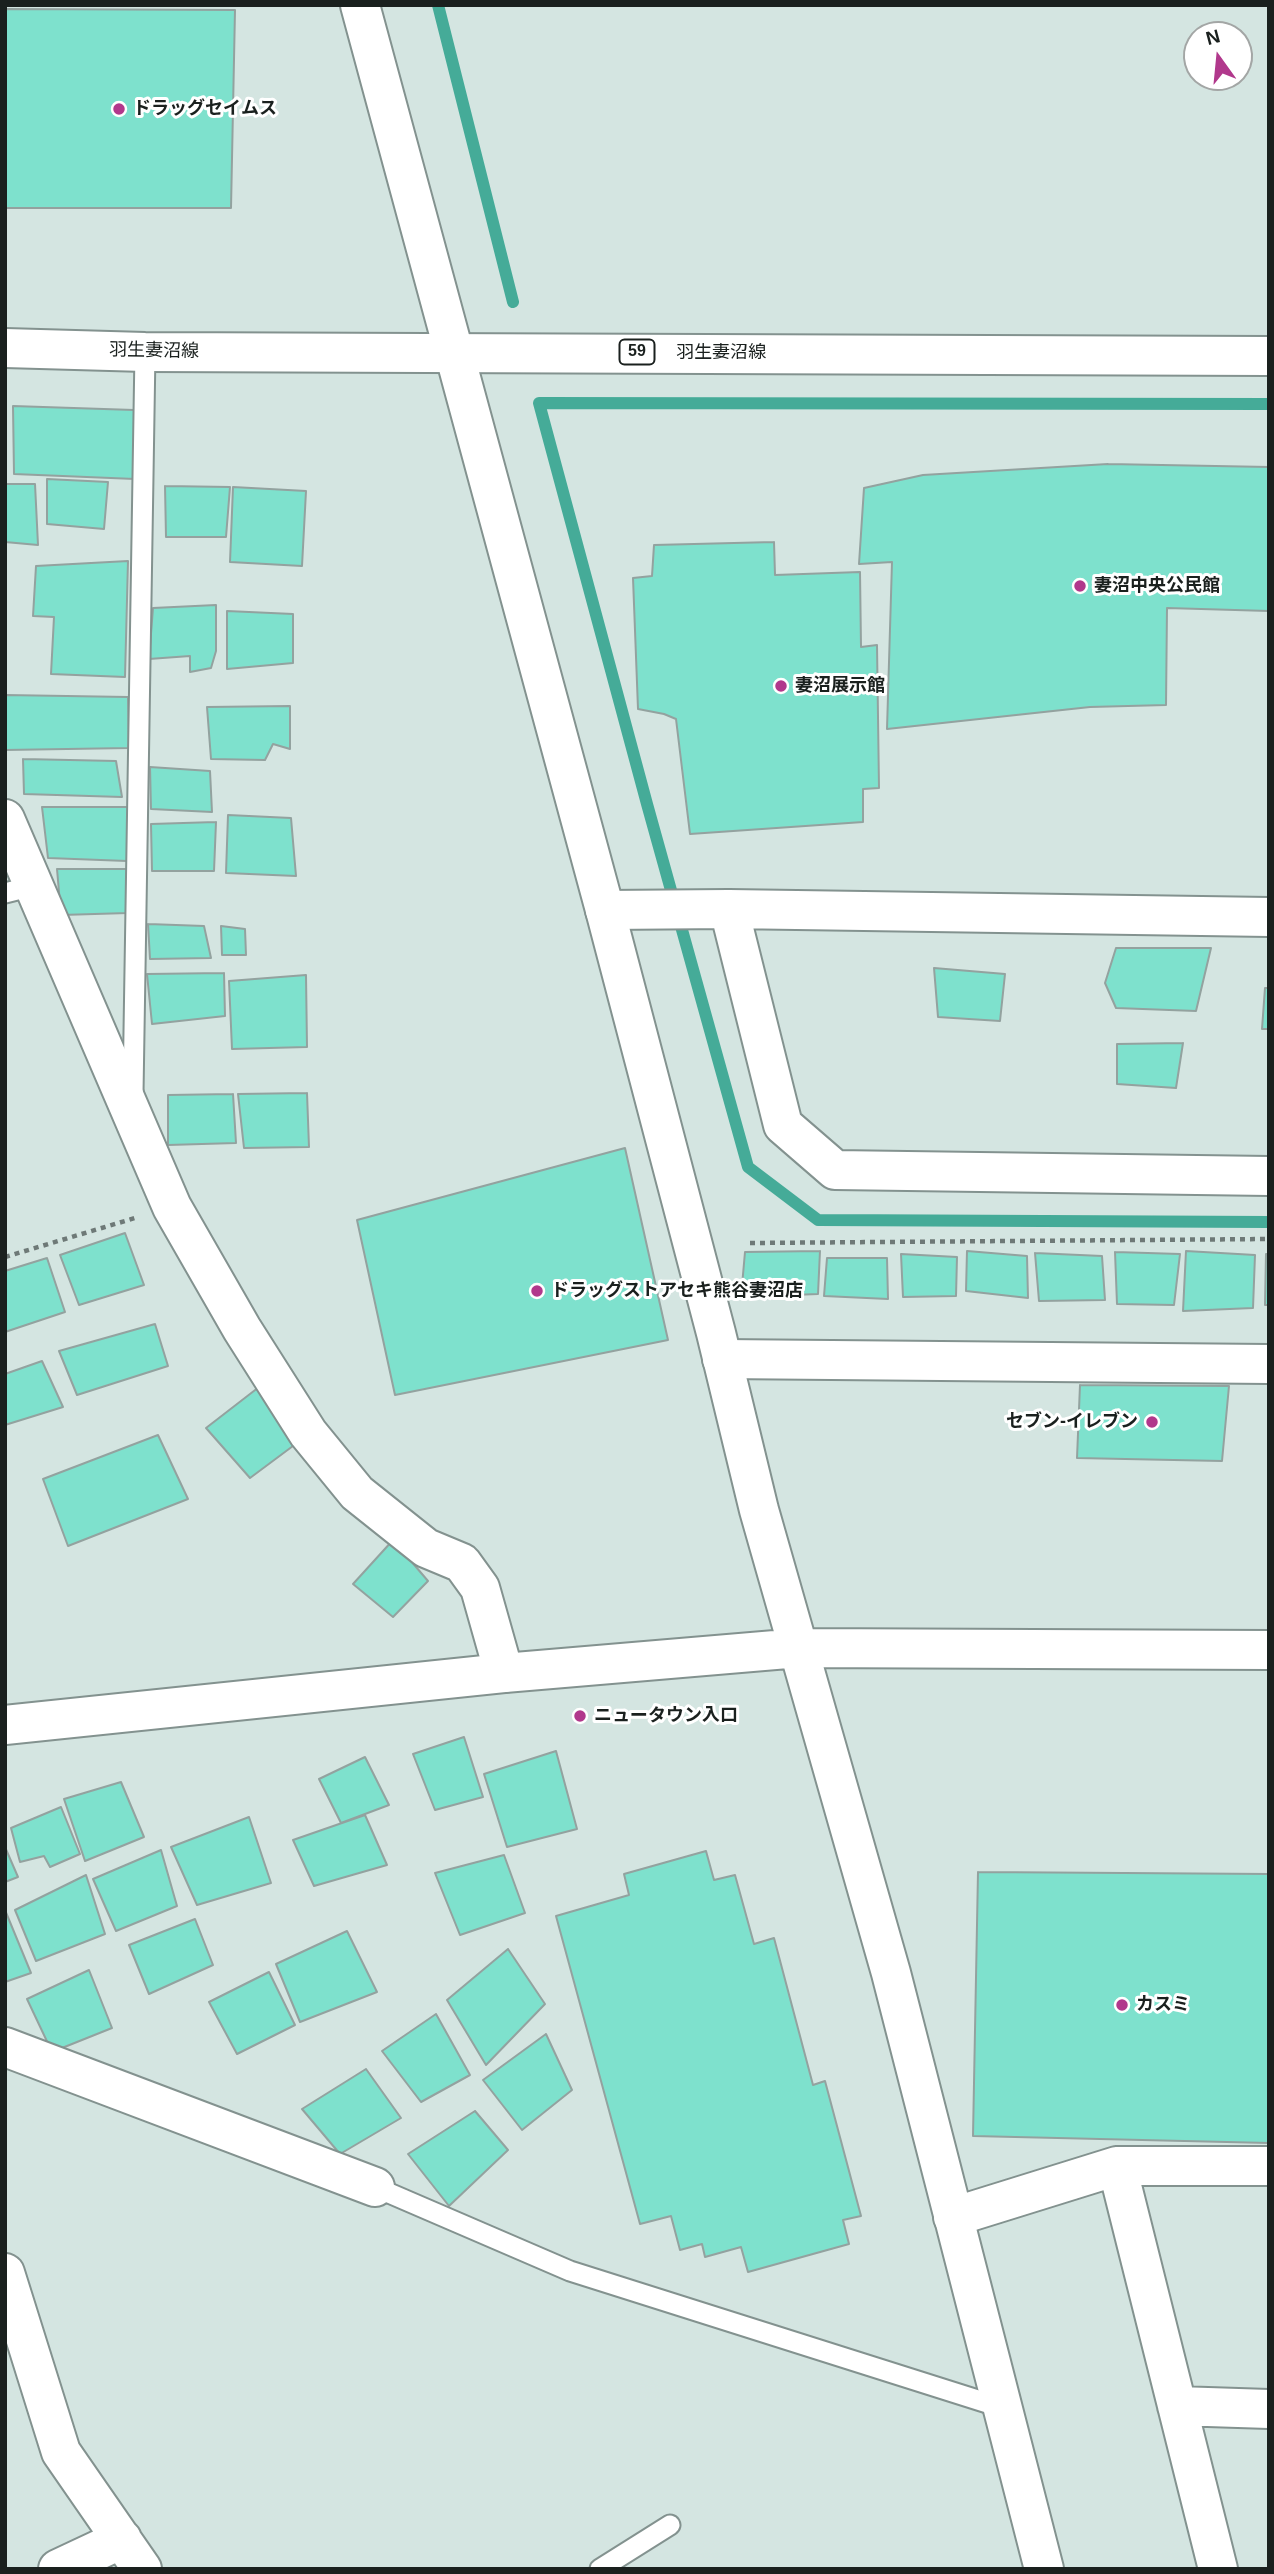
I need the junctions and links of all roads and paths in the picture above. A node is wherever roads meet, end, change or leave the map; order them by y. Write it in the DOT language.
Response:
graph roads {
  1 [pos="360,5"];
  2 [pos="5,348"];
  3 [pos="454,351"];
  4 [pos="145,352"];
  5 [pos="1269,356"];
  6 [pos="5,819"];
  7 [pos="19,889"];
  8 [pos="729,909"];
  9 [pos="605,911"];
  10 [pos="1269,917"];
  11 [pos="132,1116"];
  12 [pos="1269,1176"];
  13 [pos="172,1207"];
  14 [pos="1269,1239"];
  15 [pos="750,1243"];
  16 [pos="5,1257"];
  17 [pos="722,1360"];
  18 [pos="1269,1364"];
  19 [pos="799,1648"];
  20 [pos="1269,1650"];
  21 [pos="504,1673"];
  22 [pos="5,1725"];
  23 [pos="5,2047"];
  24 [pos="1117,2166"];
  25 [pos="1269,2166"];
  26 [pos="375,2187"];
  27 [pos="953,2217"];
  28 [pos="5,2273"];
  29 [pos="1177,2406"];
  30 [pos="1003,2408"];
  31 [pos="1269,2409"];
  32 [pos="670,2525"];
  33 [pos="132,2554"];
  34 [pos="58,2569"];
  35 [pos="600,2569"];
  36 [pos="1044,2569"];
  37 [pos="1218,2569"];
  1 -- 3 [label="street"];
  2 -- 4 [label="street, 羽生妻沼線 / 59"];
  3 -- 4 [label="street, 羽生妻沼線 / 59"];
  3 -- 5 [label="street, 羽生妻沼線 / 59"];
  3 -- 9 [label="street"];
  4 -- 11 [label="lane"];
  6 -- 7 [label="street"];
  7 -- 11 [label="street"];
  8 -- 9 [label="street"];
  8 -- 10 [label="street"];
  8 -- 12 [label="street"];
  9 -- 17 [label="street"];
  11 -- 13 [label="street"];
  13 -- 16 [label="path"];
  13 -- 21 [label="street"];
  14 -- 15 [label="path"];
  17 -- 18 [label="street"];
  17 -- 19 [label="street"];
  19 -- 20 [label="street"];
  19 -- 21 [label="street"];
  19 -- 27 [label="street"];
  21 -- 22 [label="street"];
  23 -- 26 [label="street"];
  24 -- 25 [label="street"];
  24 -- 27 [label="street"];
  24 -- 29 [label="street"];
  26 -- 30 [label="lane"];
  27 -- 30 [label="street"];
  28 -- 33 [label="street"];
  29 -- 31 [label="street"];
  29 -- 37 [label="street"];
  30 -- 36 [label="street"];
  32 -- 35 [label="lane"];
  33 -- 34 [label="street"];
}
